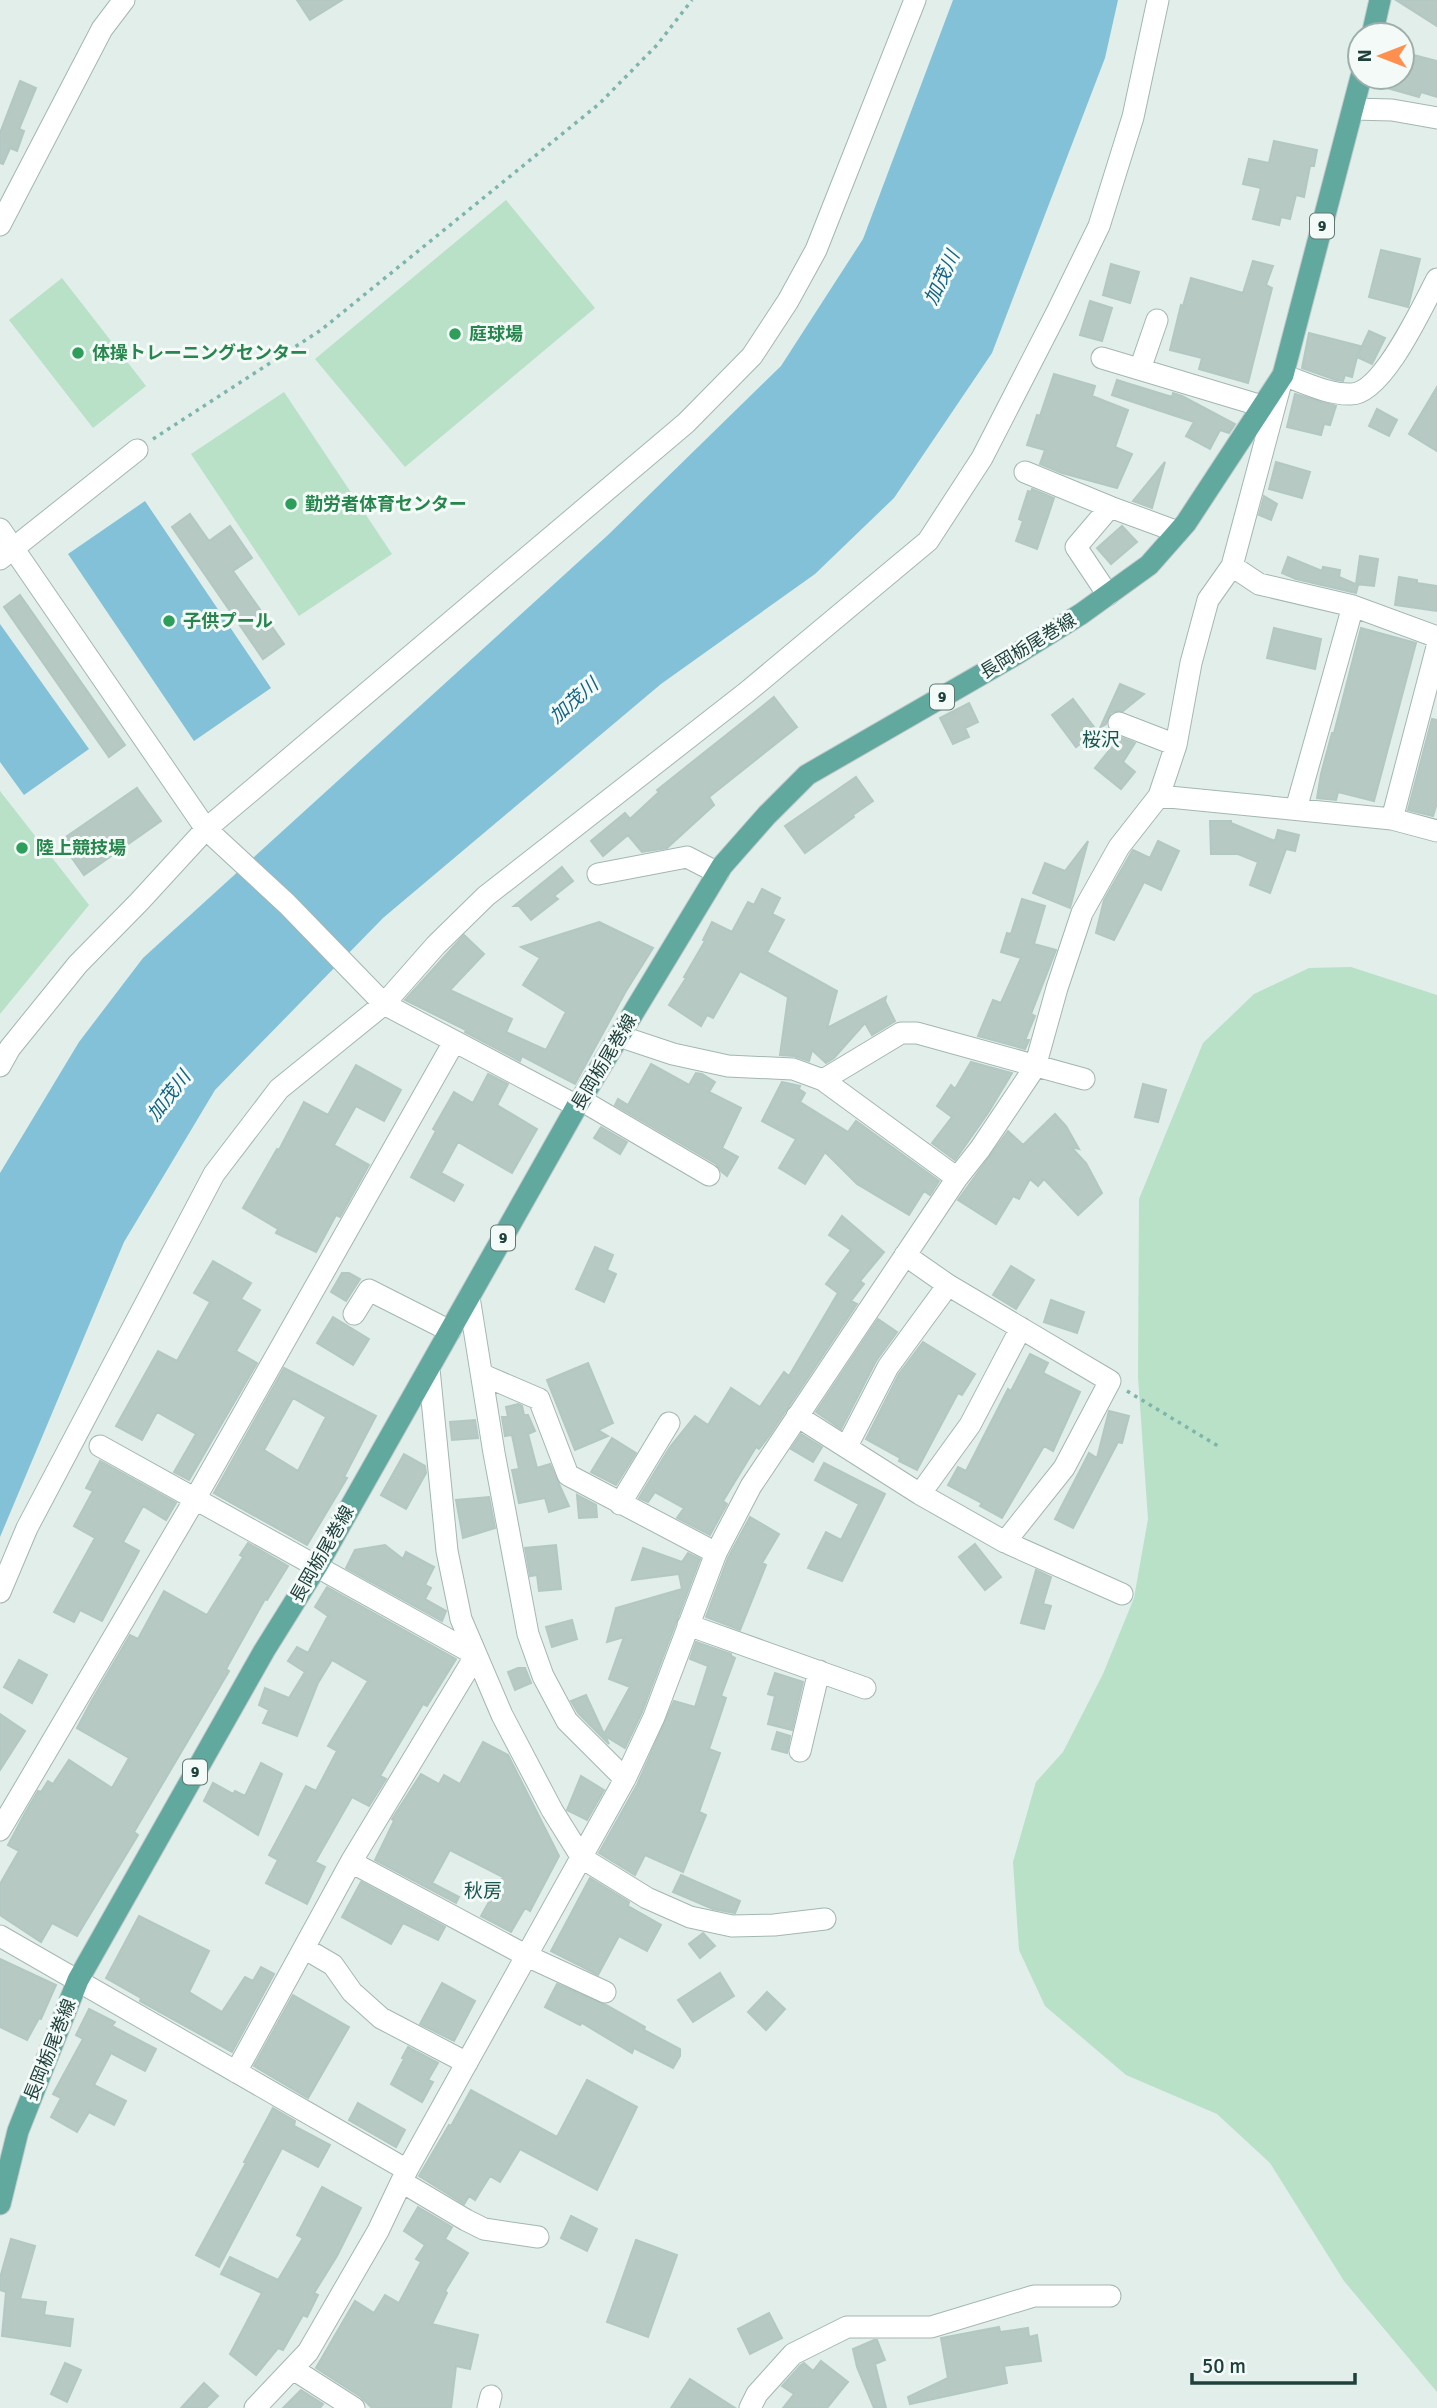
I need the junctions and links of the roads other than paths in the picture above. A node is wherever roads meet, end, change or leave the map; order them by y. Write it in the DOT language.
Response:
graph roads {
  1 [pos="124,0"];
  2 [pos="915,0"];
  3 [pos="1158,0"];
  4 [pos="1380,0"];
  5 [pos="1375,21"];
  6 [pos="1358,91"];
  7 [pos="1353,109"];
  8 [pos="1437,118"];
  9 [pos="0,225"];
  10 [pos="1437,279"];
  11 [pos="1157,320"];
  12 [pos="1102,358"];
  13 [pos="1140,369"];
  14 [pos="1283,375"];
  15 [pos="1262,406"];
  16 [pos="137,450"];
  17 [pos="1025,472"];
  18 [pos="1110,507"];
  19 [pos="0,529"];
  20 [pos="1178,532"];
  21 [pos="7,554"];
  22 [pos="1232,566"];
  23 [pos="1108,595"];
  24 [pos="1353,606"];
  25 [pos="1437,637"];
  26 [pos="1437,647"];
  27 [pos="1119,723"];
  28 [pos="1176,745"];
  29 [pos="1159,796"];
  30 [pos="1296,809"];
  31 [pos="1392,819"];
  32 [pos="206,829"];
  33 [pos="1437,831"];
  34 [pos="718,873"];
  35 [pos="598,874"];
  36 [pos="384,1004"];
  37 [pos="619,1036"];
  38 [pos="454,1042"];
  39 [pos="0,1066"];
  40 [pos="1035,1067"];
  41 [pos="1084,1079"];
  42 [pos="822,1080"];
  43 [pos="579,1103"];
  44 [pos="709,1175"];
  45 [pos="957,1178"];
  46 [pos="905,1255"];
  47 [pos="948,1285"];
  48 [pos="469,1297"];
  49 [pos="355,1314"];
  50 [pos="1021,1328"];
  51 [pos="450,1331"];
  52 [pos="429,1368"];
  53 [pos="483,1376"];
  54 [pos="797,1416"];
  55 [pos="669,1423"];
  56 [pos="100,1446"];
  57 [pos="847,1447"];
  58 [pos="920,1494"];
  59 [pos="195,1499"];
  60 [pos="620,1504"];
  61 [pos="1005,1542"];
  62 [pos="716,1553"];
  63 [pos="317,1566"];
  64 [pos="0,1592"];
  65 [pos="1122,1594"];
  66 [pos="688,1625"];
  67 [pos="477,1655"];
  68 [pos="818,1671"];
  69 [pos="865,1688"];
  70 [pos="800,1751"];
  71 [pos="625,1779"];
  72 [pos="0,1830"];
  73 [pos="582,1858"];
  74 [pos="351,1862"];
  75 [pos="825,1919"];
  76 [pos="0,1936"];
  77 [pos="304,1948"];
  78 [pos="527,1956"];
  79 [pos="78,1980"];
  80 [pos="605,1992"];
  81 [pos="467,2063"];
  82 [pos="236,2072"];
  83 [pos="405,2176"];
  84 [pos="0,2204"];
  85 [pos="538,2237"];
  86 [pos="1110,2296"];
  87 [pos="293,2369"];
  88 [pos="256,2408"];
  89 [pos="354,2408"];
  90 [pos="750,2408"];
  1 -- 9 [label="street"];
  2 -- 32 [label="street"];
  3 -- 36 [label="street"];
  4 -- 5 [label="main road"];
  6 -- 7 [label="main road, 長岡栃尾巻線 / 9"];
  7 -- 8 [label="street"];
  7 -- 14 [label="main road, 長岡栃尾巻線 / 9"];
  10 -- 14 [label="street"];
  11 -- 13 [label="street"];
  12 -- 13 [label="street"];
  13 -- 15 [label="street"];
  14 -- 15 [label="main road, 長岡栃尾巻線 / 9"];
  14 -- 22 [label="street"];
  15 -- 20 [label="main road, 長岡栃尾巻線 / 9"];
  16 -- 21 [label="street"];
  17 -- 18 [label="street"];
  18 -- 20 [label="street"];
  18 -- 23 [label="street"];
  19 -- 21 [label="street"];
  20 -- 23 [label="main road, 長岡栃尾巻線 / 9"];
  21 -- 32 [label="street"];
  22 -- 24 [label="street"];
  22 -- 28 [label="street"];
  23 -- 34 [label="main road, 長岡栃尾巻線 / 9"];
  24 -- 25 [label="street"];
  24 -- 30 [label="street"];
  26 -- 31 [label="street"];
  27 -- 28 [label="street"];
  28 -- 29 [label="street"];
  29 -- 30 [label="street"];
  29 -- 40 [label="street"];
  30 -- 31 [label="street"];
  31 -- 33 [label="street"];
  32 -- 36 [label="street"];
  32 -- 39 [label="street"];
  34 -- 35 [label="street"];
  34 -- 37 [label="main road, 長岡栃尾巻線 / 9"];
  36 -- 38 [label="street"];
  36 -- 64 [label="street"];
  37 -- 42 [label="street"];
  37 -- 43 [label="main road, 長岡栃尾巻線 / 9"];
  38 -- 43 [label="street"];
  38 -- 59 [label="street"];
  40 -- 41 [label="street"];
  40 -- 42 [label="street"];
  40 -- 45 [label="street"];
  42 -- 45 [label="street"];
  43 -- 44 [label="street"];
  43 -- 48 [label="main road, 長岡栃尾巻線 / 9"];
  45 -- 46 [label="street"];
  46 -- 47 [label="street"];
  46 -- 54 [label="street"];
  47 -- 50 [label="street"];
  47 -- 57 [label="street"];
  48 -- 51 [label="main road, 長岡栃尾巻線 / 9"];
  48 -- 53 [label="street"];
  49 -- 51 [label="street"];
  50 -- 58 [label="street"];
  50 -- 61 [label="street"];
  51 -- 52 [label="main road, 長岡栃尾巻線 / 9"];
  52 -- 63 [label="main road, 長岡栃尾巻線 / 9"];
  52 -- 67 [label="street"];
  53 -- 60 [label="street"];
  53 -- 71 [label="street"];
  54 -- 57 [label="street"];
  54 -- 62 [label="street"];
  55 -- 60 [label="street"];
  56 -- 59 [label="street"];
  57 -- 58 [label="street"];
  58 -- 61 [label="street"];
  59 -- 63 [label="street"];
  59 -- 72 [label="street"];
  60 -- 62 [label="street"];
  61 -- 65 [label="street"];
  62 -- 66 [label="street"];
  63 -- 67 [label="street"];
  63 -- 79 [label="main road, 長岡栃尾巻線 / 9"];
  66 -- 68 [label="street"];
  66 -- 71 [label="street"];
  67 -- 73 [label="street"];
  67 -- 74 [label="street"];
  68 -- 69 [label="street"];
  68 -- 70 [label="street"];
  71 -- 73 [label="street"];
  73 -- 75 [label="street"];
  73 -- 78 [label="street"];
  74 -- 77 [label="street"];
  74 -- 78 [label="street"];
  76 -- 79 [label="street"];
  77 -- 81 [label="street"];
  77 -- 82 [label="street"];
  78 -- 80 [label="street"];
  78 -- 81 [label="street"];
  79 -- 82 [label="street"];
  79 -- 84 [label="main road, 長岡栃尾巻線 / 9"];
  81 -- 83 [label="street"];
  82 -- 83 [label="street"];
  83 -- 85 [label="street"];
  83 -- 87 [label="street"];
  86 -- 90 [label="street"];
  87 -- 88 [label="street"];
  87 -- 89 [label="street"];
}
